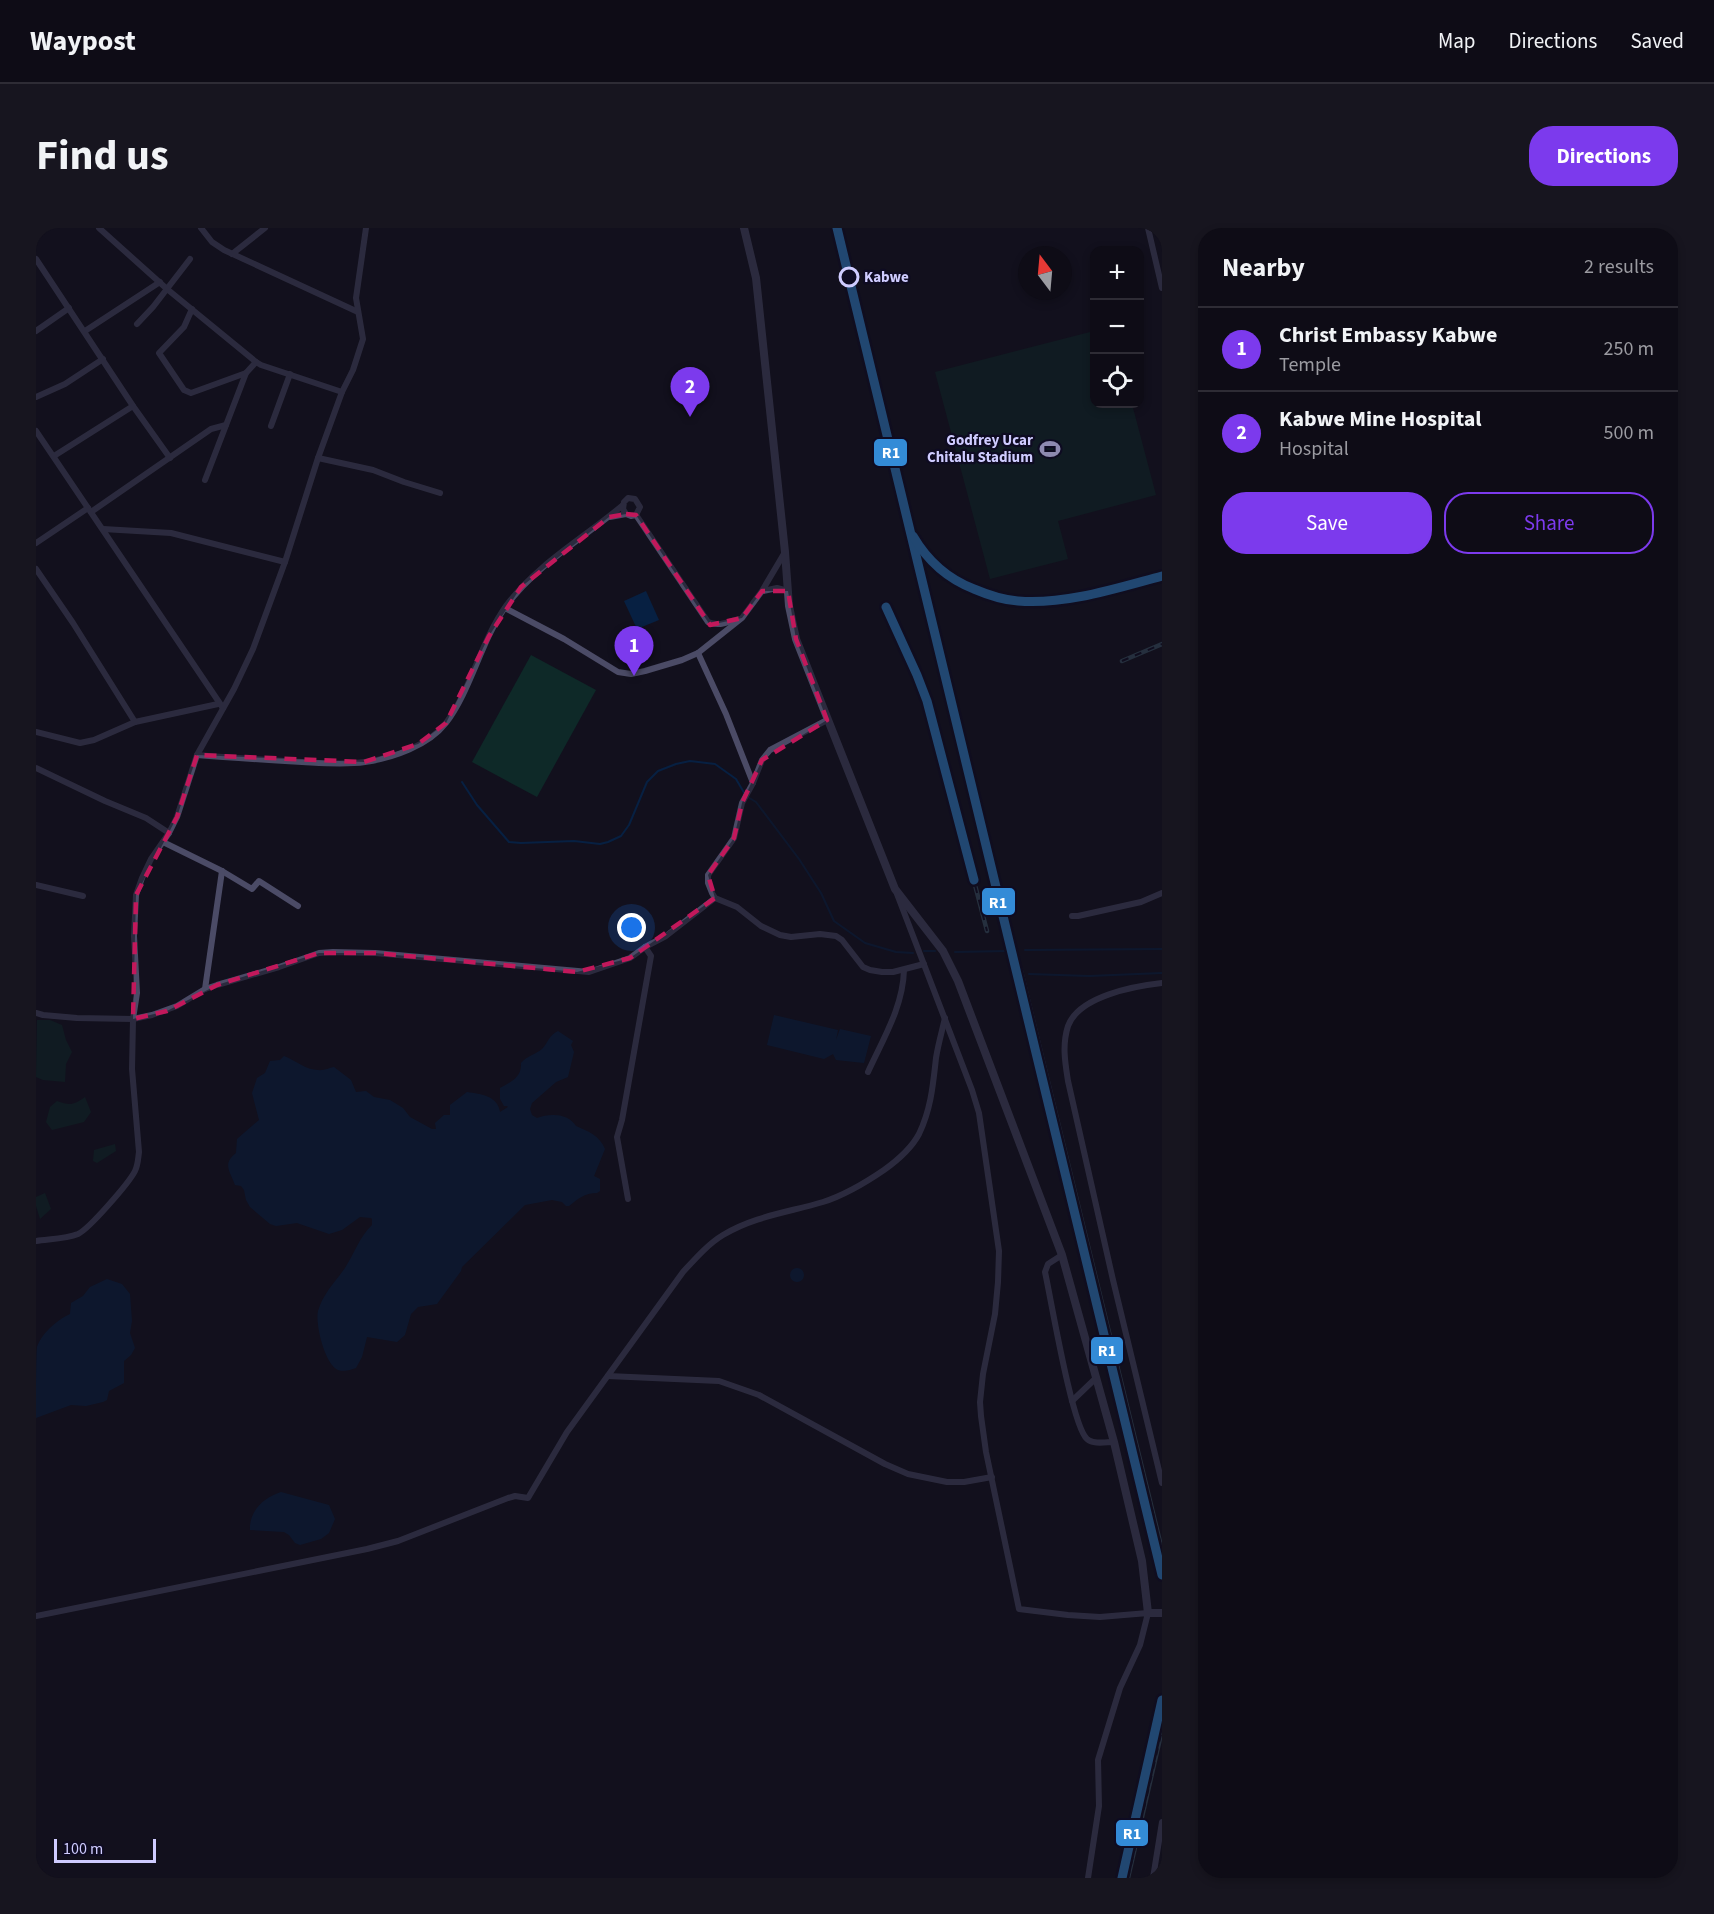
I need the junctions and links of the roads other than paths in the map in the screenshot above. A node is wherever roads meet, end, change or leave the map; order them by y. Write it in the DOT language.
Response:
graph roads {
  1 [pos="99,228"];
  2 [pos="201,228"];
  3 [pos="266,228"];
  4 [pos="366,228"];
  5 [pos="744,228"];
  6 [pos="1148,228"];
  7 [pos="231,254"];
  8 [pos="190,259"];
  9 [pos="36,260"];
  10 [pos="159,282"];
  11 [pos="1162,288"];
  12 [pos="167,289"];
  13 [pos="69,308"];
  14 [pos="192,309"];
  15 [pos="358,312"];
  16 [pos="137,324"];
  17 [pos="85,331"];
  18 [pos="36,332"];
  19 [pos="104,359"];
  20 [pos="256,362"];
  21 [pos="246,373"];
  22 [pos="290,374"];
  23 [pos="342,392"];
  24 [pos="36,397"];
  25 [pos="133,406"];
  26 [pos="226,425"];
  27 [pos="272,426"];
  28 [pos="36,431"];
  29 [pos="54,456"];
  30 [pos="170,458"];
  31 [pos="318,458"];
  32 [pos="205,480"];
  33 [pos="440,493"];
  34 [pos="623,505"];
  35 [pos="89,510"];
  36 [pos="626,514"];
  37 [pos="636,514"];
  38 [pos="609,517"];
  39 [pos="103,529"];
  40 [pos="36,542"];
  41 [pos="786,552"];
  42 [pos="285,562"];
  43 [pos="36,569"];
  44 [pos="762,591"];
  45 [pos="788,591"];
  46 [pos="505,608"];
  47 [pos="742,618"];
  48 [pos="698,653"];
  49 [pos="221,706"];
  50 [pos="827,720"];
  51 [pos="135,722"];
  52 [pos="36,732"];
  53 [pos="197,754"];
  54 [pos="36,768"];
  55 [pos="752,786"];
  56 [pos="169,833"];
  57 [pos="163,842"];
  58 [pos="222,871"];
  59 [pos="36,885"];
  60 [pos="895,889"];
  61 [pos="1162,893"];
  62 [pos="83,896"];
  63 [pos="715,898"];
  64 [pos="298,906"];
  65 [pos="1072,916"];
  66 [pos="645,947"];
  67 [pos="924,964"];
  68 [pos="904,970"];
  69 [pos="1162,983"];
  70 [pos="205,989"];
  71 [pos="36,1013"];
  72 [pos="133,1018"];
  73 [pos="945,1018"];
  74 [pos="868,1072"];
  75 [pos="628,1199"];
  76 [pos="36,1241"];
  77 [pos="1062,1255"];
  78 [pos="608,1376"];
  79 [pos="1096,1378"];
  80 [pos="1072,1401"];
  81 [pos="1114,1442"];
  82 [pos="992,1477"];
  83 [pos="1162,1483"];
  84 [pos="1148,1613"];
  85 [pos="1162,1613"];
  86 [pos="36,1616"];
  87 [pos="1162,1822"];
  88 [pos="1088,1878"];
  89 [pos="1153,1878"];
  1 -- 10 [label="street"];
  2 -- 7 [label="street"];
  3 -- 7 [label="street"];
  4 -- 15 [label="street"];
  5 -- 41 [label="street"];
  6 -- 11 [label="street"];
  7 -- 15 [label="street"];
  8 -- 12 [label="street"];
  9 -- 13 [label="street"];
  10 -- 12 [label="street"];
  10 -- 17 [label="street"];
  12 -- 14 [label="street"];
  12 -- 16 [label="street"];
  13 -- 17 [label="street"];
  13 -- 18 [label="street"];
  14 -- 20 [label="street"];
  14 -- 21 [label="street"];
  15 -- 23 [label="street"];
  17 -- 19 [label="street"];
  19 -- 24 [label="street"];
  19 -- 25 [label="street"];
  20 -- 21 [label="street"];
  20 -- 22 [label="street"];
  21 -- 26 [label="street"];
  22 -- 23 [label="street"];
  22 -- 27 [label="street"];
  23 -- 31 [label="street"];
  25 -- 29 [label="street"];
  25 -- 30 [label="street"];
  26 -- 30 [label="street"];
  26 -- 32 [label="street"];
  28 -- 29 [label="street"];
  29 -- 35 [label="street"];
  30 -- 35 [label="street"];
  31 -- 33 [label="street"];
  31 -- 42 [label="street"];
  34 -- 36 [label="street"];
  34 -- 37 [label="street"];
  34 -- 38 [label="street"];
  35 -- 39 [label="street"];
  35 -- 40 [label="street"];
  36 -- 37 [label="street"];
  36 -- 38 [label="street"];
  37 -- 47 [label="street"];
  38 -- 46 [label="street"];
  39 -- 42 [label="street"];
  39 -- 49 [label="street"];
  41 -- 44 [label="street"];
  41 -- 45 [label="street"];
  42 -- 49 [label="street"];
  43 -- 51 [label="street"];
  44 -- 45 [label="street"];
  44 -- 47 [label="street"];
  45 -- 50 [label="street"];
  46 -- 48 [label="street"];
  46 -- 53 [label="street"];
  47 -- 48 [label="street"];
  48 -- 55 [label="street"];
  49 -- 51 [label="street"];
  49 -- 53 [label="street"];
  50 -- 55 [label="street"];
  50 -- 60 [label="street"];
  51 -- 52 [label="street"];
  53 -- 56 [label="street"];
  54 -- 56 [label="street"];
  55 -- 63 [label="street"];
  56 -- 57 [label="street"];
  57 -- 58 [label="street"];
  57 -- 72 [label="street"];
  58 -- 64 [label="street"];
  58 -- 70 [label="street"];
  59 -- 62 [label="street"];
  60 -- 67 [label="street"];
  60 -- 77 [label="street"];
  61 -- 65 [label="street"];
  63 -- 66 [label="street"];
  63 -- 68 [label="street"];
  66 -- 70 [label="street"];
  66 -- 75 [label="street"];
  67 -- 68 [label="street"];
  67 -- 73 [label="street"];
  68 -- 74 [label="street"];
  69 -- 83 [label="street"];
  70 -- 72 [label="street"];
  71 -- 72 [label="street"];
  72 -- 76 [label="street"];
  73 -- 78 [label="street"];
  73 -- 82 [label="street"];
  77 -- 79 [label="street"];
  77 -- 80 [label="street"];
  78 -- 82 [label="street"];
  78 -- 86 [label="street"];
  79 -- 80 [label="street"];
  79 -- 81 [label="street"];
  80 -- 81 [label="street"];
  81 -- 84 [label="street"];
  82 -- 84 [label="street"];
  84 -- 85 [label="street"];
  84 -- 88 [label="street"];
  87 -- 89 [label="street"];
}
